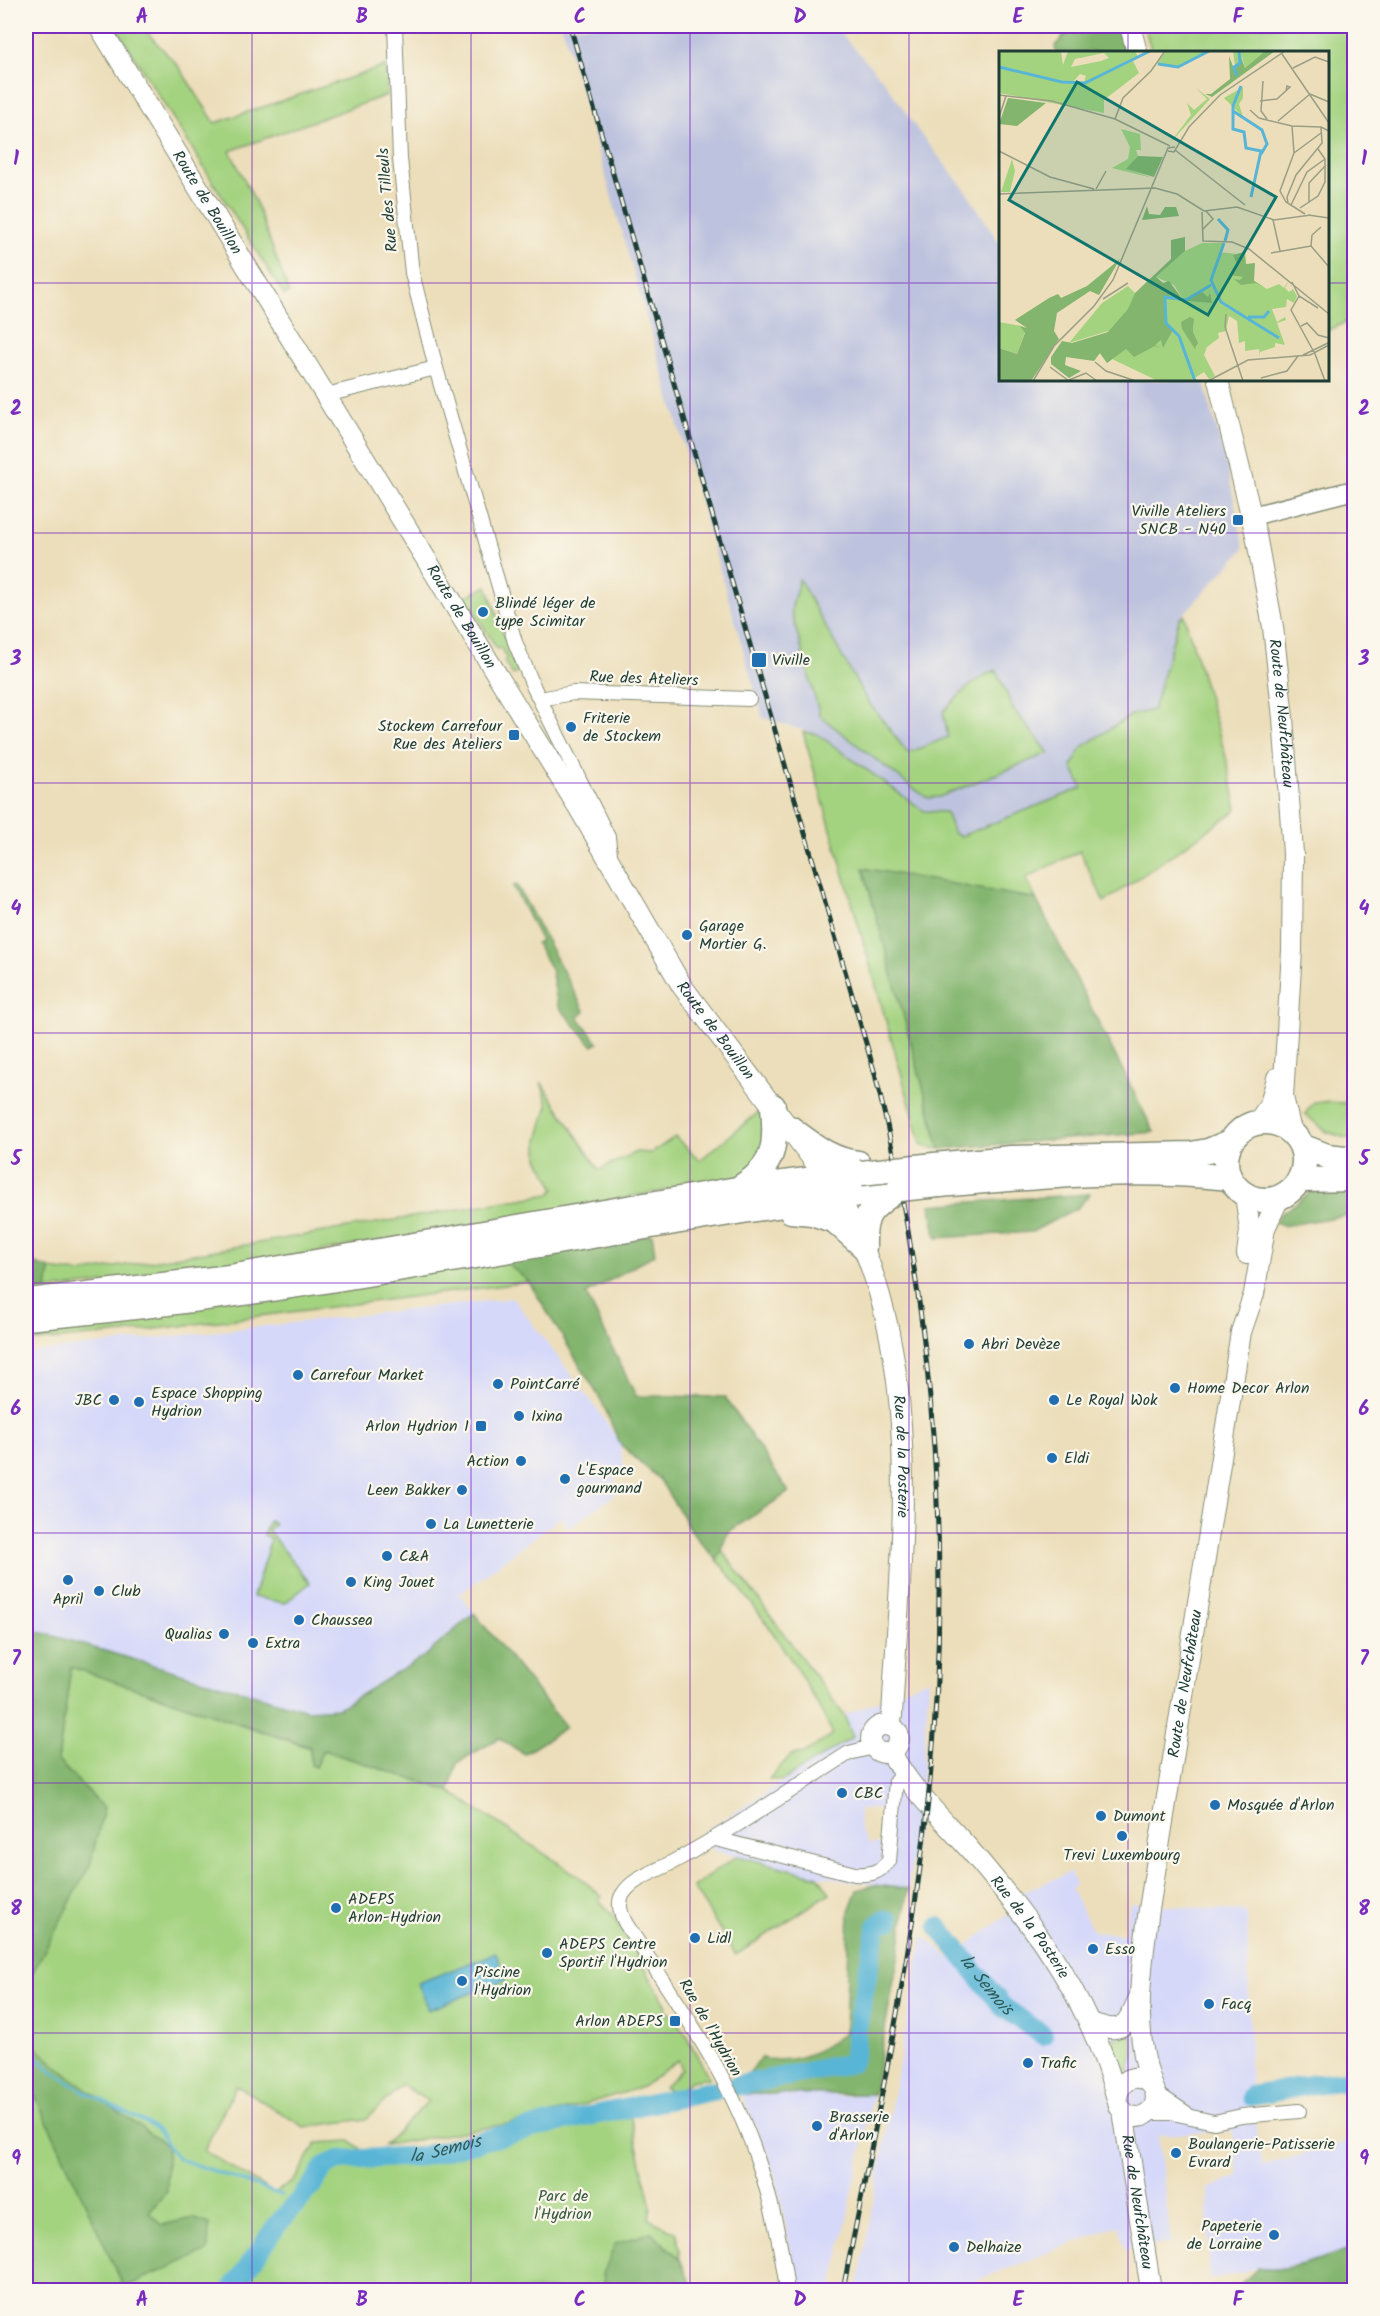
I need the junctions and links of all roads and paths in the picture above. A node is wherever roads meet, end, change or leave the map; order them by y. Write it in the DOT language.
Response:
graph roads {
  1 [pos="99,26"];
  2 [pos="395,26"];
  3 [pos="1130,26"];
  4 [pos="1137,51"];
  5 [pos="436,368"];
  6 [pos="1218,381"];
  7 [pos="326,396"];
  8 [pos="1354,490"];
  9 [pos="1252,516"];
  10 [pos="537,694"];
  11 [pos="749,699"];
  12 [pos="518,709"];
  13 [pos="611,861"];
  14 [pos="1284,1055"];
  15 [pos="773,1106"];
  16 [pos="1258,1122"];
  17 [pos="790,1128"];
  18 [pos="1296,1138"];
  19 [pos="1230,1142"];
  20 [pos="1354,1159"];
  21 [pos="936,1175"];
  22 [pos="826,1177"];
  23 [pos="900,1178"];
  24 [pos="1354,1179"];
  25 [pos="1300,1180"];
  26 [pos="864,1184"];
  27 [pos="1237,1187"];
  28 [pos="737,1189"];
  29 [pos="839,1197"];
  30 [pos="1279,1198"];
  31 [pos="777,1205"];
  32 [pos="864,1247"];
  33 [pos="26,1301"];
  34 [pos="26,1318"];
  35 [pos="1243,1322"];
  36 [pos="882,1749"];
  37 [pos="903,1773"];
  38 [pos="716,1839"];
  39 [pos="1140,1995"];
  40 [pos="1092,2023"];
  41 [pos="1141,2048"];
  42 [pos="1104,2058"];
  43 [pos="1129,2079"];
  44 [pos="1154,2089"];
  45 [pos="1120,2105"];
  46 [pos="1299,2111"];
  47 [pos="1147,2114"];
  48 [pos="1196,2119"];
  49 [pos="787,2290"];
  50 [pos="1151,2290"];
  51 [pos="1162,2290"];
  1 -- 7 [label="main road, Route de Bouillon"];
  2 -- 5 [label="street, Rue des Tilleuls"];
  3 -- 4 [label="main road"];
  5 -- 7 [label="street"];
  5 -- 10 [label="street, Rue des Tilleuls"];
  6 -- 9 [label="main road, Route de Neufchâteau"];
  7 -- 12 [label="main road, Route de Bouillon"];
  8 -- 9 [label="street"];
  9 -- 14 [label="main road, Route de Neufchâteau"];
  10 -- 11 [label="street, Rue des Ateliers"];
  10 -- 12 [label="street"];
  10 -- 13 [label="street, Rue des Tilleuls"];
  12 -- 13 [label="main road, Route de Bouillon"];
  13 -- 15 [label="main road, Route de Bouillon"];
  14 -- 16 [label="main road, Route de Neufchâteau"];
  14 -- 18 [label="main road, Route de Neufchâteau"];
  15 -- 17 [label="main road, Route de Bouillon"];
  15 -- 28 [label="highway"];
  16 -- 18 [label="highway"];
  16 -- 19 [label="highway"];
  17 -- 22 [label="main road, Route de Bouillon"];
  17 -- 26 [label="highway"];
  18 -- 20 [label="highway"];
  18 -- 25 [label="highway"];
  19 -- 21 [label="highway"];
  19 -- 27 [label="highway"];
  21 -- 23 [label="highway, bridge"];
  21 -- 27 [label="highway"];
  22 -- 26 [label="highway"];
  22 -- 28 [label="highway"];
  22 -- 29 [label="main road, Route de Bouillon"];
  23 -- 26 [label="highway, bridge"];
  23 -- 26 [label="highway"];
  24 -- 25 [label="highway"];
  25 -- 30 [label="highway"];
  26 -- 29 [label="highway"];
  26 -- 32 [label="highway"];
  27 -- 30 [label="highway"];
  27 -- 35 [label="main road, Route de Neufchâteau"];
  28 -- 33 [label="highway"];
  29 -- 31 [label="highway"];
  29 -- 32 [label="main road, Rue de la Posterie"];
  30 -- 35 [label="main road, Route de Neufchâteau"];
  31 -- 32 [label="highway"];
  31 -- 34 [label="highway"];
  32 -- 36 [label="main road, Rue de la Posterie"];
  35 -- 39 [label="main road, Route de Neufchâteau"];
  36 -- 37 [label="main road, Rue de la Posterie"];
  36 -- 38 [label="street, Rue de l'Hydrion"];
  37 -- 38 [label="street"];
  37 -- 40 [label="main road, Rue de la Posterie"];
  38 -- 49 [label="street, Rue de l'Hydrion"];
  39 -- 40 [label="main road"];
  39 -- 41 [label="main road, Route de Neufchâteau"];
  40 -- 42 [label="main road, Rue de la Posterie"];
  41 -- 43 [label="main road, Route de Neufchâteau"];
  41 -- 44 [label="main road, Route de Neufchâteau"];
  42 -- 43 [label="main road, Rue de la Posterie"];
  42 -- 45 [label="main road, Rue de la Posterie"];
  43 -- 44 [label="main road"];
  43 -- 45 [label="main road"];
  44 -- 47 [label="main road"];
  44 -- 48 [label="street"];
  45 -- 47 [label="main road"];
  45 -- 50 [label="main road, Rue de Neufchâteau"];
  46 -- 48 [label="street"];
  47 -- 48 [label="street"];
  47 -- 51 [label="main road, Rue de Neufchâteau"];
}
